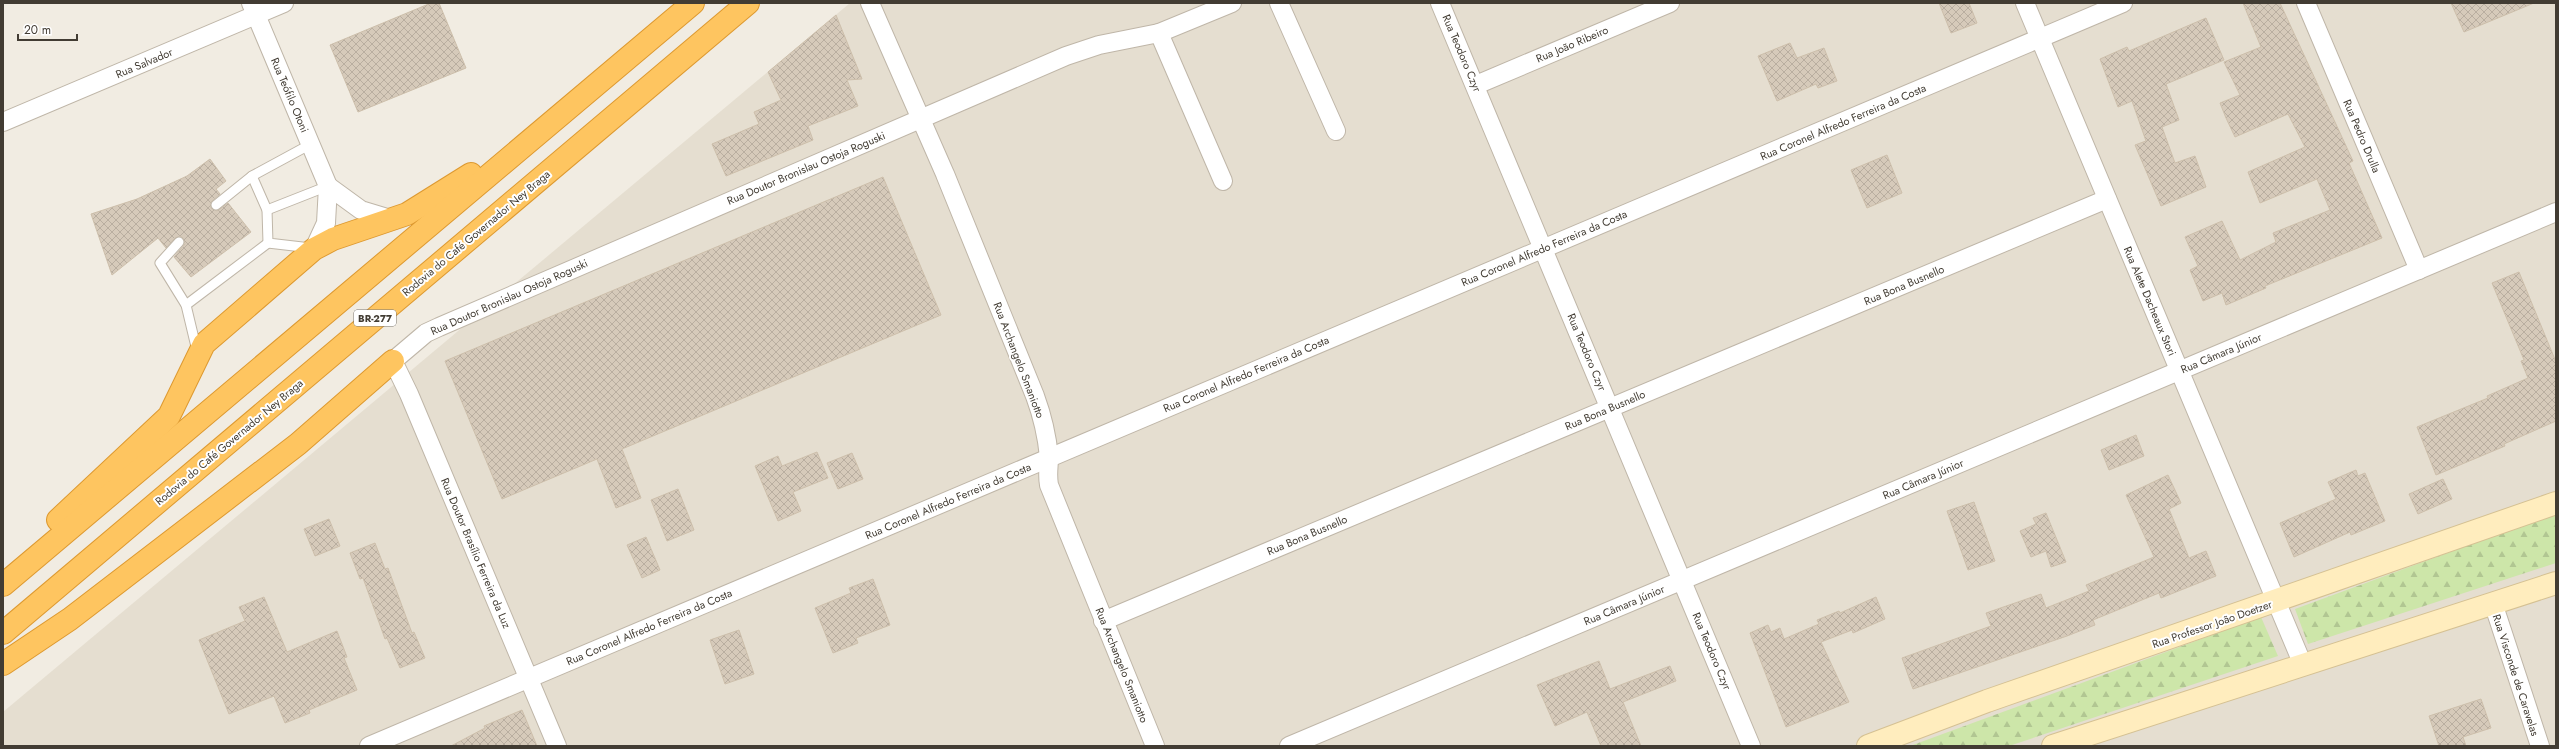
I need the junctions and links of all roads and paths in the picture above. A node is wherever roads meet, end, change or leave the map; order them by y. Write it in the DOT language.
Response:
graph roads {
  1 [pos="284,3"];
  2 [pos="693,3"];
  3 [pos="748,3"];
  4 [pos="870,3"];
  5 [pos="1232,3"];
  6 [pos="1279,3"];
  7 [pos="1440,3"];
  8 [pos="1670,3"];
  9 [pos="2025,3"];
  10 [pos="2123,3"];
  11 [pos="2306,3"];
  12 [pos="254,9"];
  13 [pos="1159,32"];
  14 [pos="2040,38"];
  15 [pos="1476,84"];
  16 [pos="920,119"];
  17 [pos="3,122"];
  18 [pos="541,129"];
  19 [pos="1336,131"];
  20 [pos="310,144"];
  21 [pos="252,176"];
  22 [pos="1224,181"];
  23 [pos="328,186"];
  24 [pos="2107,199"];
  25 [pos="216,205"];
  26 [pos="267,210"];
  27 [pos="2556,212"];
  28 [pos="394,220"];
  29 [pos="179,242"];
  30 [pos="268,242"];
  31 [pos="1543,248"];
  32 [pos="314,249"];
  33 [pos="2419,270"];
  34 [pos="186,305"];
  35 [pos="198,353"];
  36 [pos="392,361"];
  37 [pos="2180,370"];
  38 [pos="1610,408"];
  39 [pos="1049,458"];
  40 [pos="2556,503"];
  41 [pos="9,580"];
  42 [pos="1682,580"];
  43 [pos="2556,582"];
  44 [pos="2277,601"];
  45 [pos="2493,603"];
  46 [pos="1103,621"];
  47 [pos="3,633"];
  48 [pos="3,664"];
  49 [pos="2303,665"];
  50 [pos="529,678"];
  51 [pos="369,746"];
  52 [pos="557,746"];
  53 [pos="1154,746"];
  54 [pos="1289,746"];
  55 [pos="1752,746"];
  56 [pos="1868,746"];
  57 [pos="2053,746"];
  58 [pos="2540,746"];
  1 -- 12 [label="street, Rua Salvador"];
  2 -- 18 [label="highway"];
  3 -- 47 [label="highway, Rodovia do Café Governador Ney Braga / BR-277"];
  4 -- 16 [label="street, Rua Archangelo Smaniotto"];
  5 -- 13 [label="street, Rua Doutor Bronislau Ostoja Roguski"];
  6 -- 19 [label="street"];
  7 -- 15 [label="street, Rua Teodoro Czyr"];
  8 -- 15 [label="street, Rua João Ribeiro"];
  9 -- 14 [label="street, Rua Alete Dacheaux Stori"];
  10 -- 14 [label="street, Rua Coronel Alfredo Ferreira da Costa"];
  11 -- 33 [label="street, Rua Pedro Drulla"];
  12 -- 17 [label="street, Rua Salvador"];
  12 -- 20 [label="street, Rua Teófilo Otoni"];
  13 -- 16 [label="street, Rua Doutor Bronislau Ostoja Roguski"];
  13 -- 22 [label="street"];
  14 -- 24 [label="street, Rua Alete Dacheaux Stori"];
  14 -- 31 [label="street, Rua Coronel Alfredo Ferreira da Costa"];
  15 -- 31 [label="street, Rua Teodoro Czyr"];
  16 -- 36 [label="street, Rua Doutor Bronislau Ostoja Roguski"];
  16 -- 39 [label="street, Rua Archangelo Smaniotto"];
  18 -- 28 [label="highway"];
  18 -- 41 [label="highway"];
  20 -- 21 [label="lane"];
  20 -- 23 [label="street, Rua Teófilo Otoni"];
  21 -- 25 [label="lane"];
  21 -- 26 [label="lane"];
  23 -- 26 [label="lane"];
  23 -- 28 [label="street"];
  23 -- 32 [label="street, Rua Teófilo Otoni"];
  24 -- 37 [label="street, Rua Alete Dacheaux Stori"];
  24 -- 38 [label="street, Rua Bona Busnello"];
  26 -- 30 [label="lane"];
  27 -- 33 [label="street, Rua Câmara Júnior"];
  28 -- 32 [label="highway"];
  29 -- 34 [label="lane"];
  30 -- 32 [label="lane"];
  30 -- 34 [label="lane"];
  31 -- 38 [label="street, Rua Teodoro Czyr"];
  31 -- 39 [label="street, Rua Coronel Alfredo Ferreira da Costa"];
  32 -- 35 [label="highway"];
  33 -- 37 [label="street, Rua Câmara Júnior"];
  34 -- 35 [label="lane"];
  35 -- 41 [label="highway"];
  36 -- 48 [label="highway"];
  36 -- 50 [label="street, Rua Doutor Brasílio Ferreira da Luz"];
  37 -- 42 [label="street, Rua Câmara Júnior"];
  37 -- 44 [label="street, Rua Alete Dacheaux Stori"];
  38 -- 42 [label="street, Rua Teodoro Czyr"];
  38 -- 46 [label="street, Rua Bona Busnello"];
  39 -- 46 [label="street, Rua Archangelo Smaniotto"];
  39 -- 50 [label="street, Rua Coronel Alfredo Ferreira da Costa"];
  40 -- 44 [label="main road, Rua Professor João Doetzer"];
  42 -- 54 [label="street, Rua Câmara Júnior"];
  42 -- 55 [label="street, Rua Teodoro Czyr"];
  43 -- 45 [label="main road"];
  44 -- 49 [label="street, Rua Alete Dacheaux Stori"];
  44 -- 56 [label="main road, Rua Professor João Doetzer"];
  45 -- 49 [label="main road"];
  45 -- 58 [label="street, Rua Visconde de Caravelas"];
  46 -- 53 [label="street, Rua Archangelo Smaniotto"];
  49 -- 57 [label="main road"];
  50 -- 51 [label="street, Rua Coronel Alfredo Ferreira da Costa"];
  50 -- 52 [label="street, Rua Doutor Brasílio Ferreira da Luz"];
}
